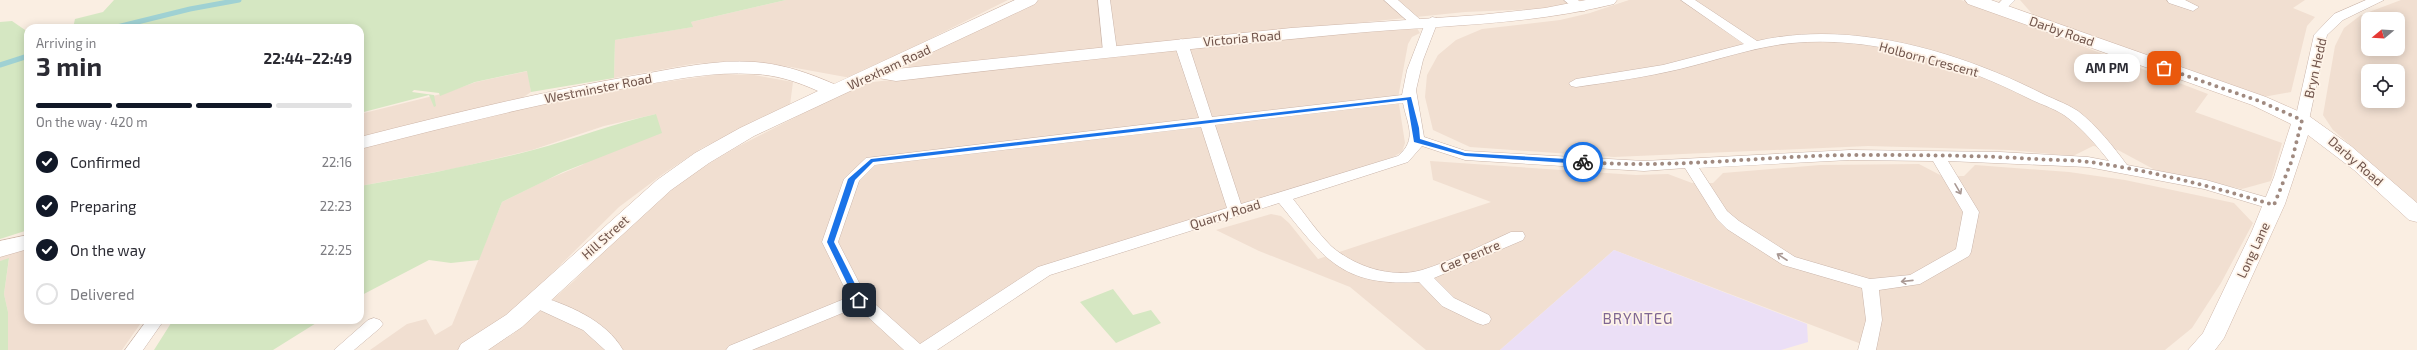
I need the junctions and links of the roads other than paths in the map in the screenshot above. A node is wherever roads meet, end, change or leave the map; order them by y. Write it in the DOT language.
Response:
graph roads {
  1 [pos="1029,0"];
  2 [pos="1104,0"];
  3 [pos="1390,0"];
  4 [pos="1608,0"];
  5 [pos="1687,0"];
  6 [pos="1974,0"];
  7 [pos="2173,0"];
  8 [pos="2378,0"];
  9 [pos="1575,4"];
  10 [pos="2004,5"];
  11 [pos="2193,7"];
  12 [pos="1424,22"];
  13 [pos="1181,43"];
  14 [pos="1754,45"];
  15 [pos="1110,51"];
  16 [pos="876,72"];
  17 [pos="1576,83"];
  18 [pos="835,92"];
  19 [pos="1409,98"];
  20 [pos="2302,120"];
  21 [pos="1208,121"];
  22 [pos="747,132"];
  23 [pos="1416,140"];
  24 [pos="364,142"];
  25 [pos="1938,156"];
  26 [pos="1690,165"];
  27 [pos="2121,167"];
  28 [pos="1283,197"];
  29 [pos="2274,205"];
  30 [pos="1236,211"];
  31 [pos="2417,215"];
  32 [pos="1518,236"];
  33 [pos="24,243"];
  34 [pos="0,249"];
  35 [pos="1423,276"];
  36 [pos="1870,285"];
  37 [pos="859,300"];
  38 [pos="535,301"];
  39 [pos="1483,319"];
  40 [pos="153,324"];
  41 [pos="374,324"];
  42 [pos="134,350"];
  43 [pos="342,350"];
  44 [pos="470,350"];
  45 [pos="614,350"];
  46 [pos="735,350"];
  47 [pos="915,350"];
  48 [pos="924,350"];
  49 [pos="1867,350"];
  50 [pos="2200,350"];
  1 -- 16 [label="street, Wrexham Road"];
  2 -- 15 [label="street"];
  3 -- 12 [label="street"];
  4 -- 9 [label="street, Victoria Road"];
  5 -- 14 [label="street"];
  6 -- 10 [label="street, Darby Road"];
  7 -- 11 [label="street"];
  8 -- 20 [label="street, Bryn Hedd"];
  9 -- 12 [label="street, Victoria Road"];
  10 -- 20 [label="street, Darby Road"];
  12 -- 13 [label="street, Victoria Road"];
  12 -- 19 [label="street"];
  13 -- 15 [label="street, Victoria Road"];
  13 -- 21 [label="street"];
  14 -- 17 [label="street, Holborn Crescent"];
  14 -- 27 [label="street, Holborn Crescent"];
  15 -- 16 [label="street, Victoria Road"];
  16 -- 18 [label="street, Wrexham Road"];
  18 -- 22 [label="street, Wrexham Road"];
  18 -- 24 [label="street, Westminster Road"];
  19 -- 21 [label="street"];
  19 -- 23 [label="street"];
  20 -- 29 [label="street, Long Lane"];
  20 -- 31 [label="street, Darby Road"];
  21 -- 30 [label="street"];
  21 -- 37 [label="street"];
  22 -- 38 [label="street, Hill Street"];
  23 -- 26 [label="street"];
  23 -- 28 [label="street, Quarry Road"];
  25 -- 26 [label="street"];
  25 -- 27 [label="street"];
  25 -- 36 [label="street, one-way"];
  36 -- 26 [label="street, one-way"];
  27 -- 29 [label="street"];
  28 -- 30 [label="street, Quarry Road"];
  28 -- 35 [label="street, Cae Pentre"];
  29 -- 50 [label="street, Long Lane"];
  30 -- 48 [label="street, Quarry Road"];
  32 -- 35 [label="street, Cae Pentre"];
  33 -- 34 [label="street"];
  35 -- 39 [label="street, Cae Pentre"];
  36 -- 49 [label="street"];
  37 -- 46 [label="street"];
  37 -- 47 [label="street"];
  38 -- 44 [label="street, Hill Street"];
  38 -- 45 [label="street"];
  40 -- 42 [label="street"];
  41 -- 43 [label="street"];
}
